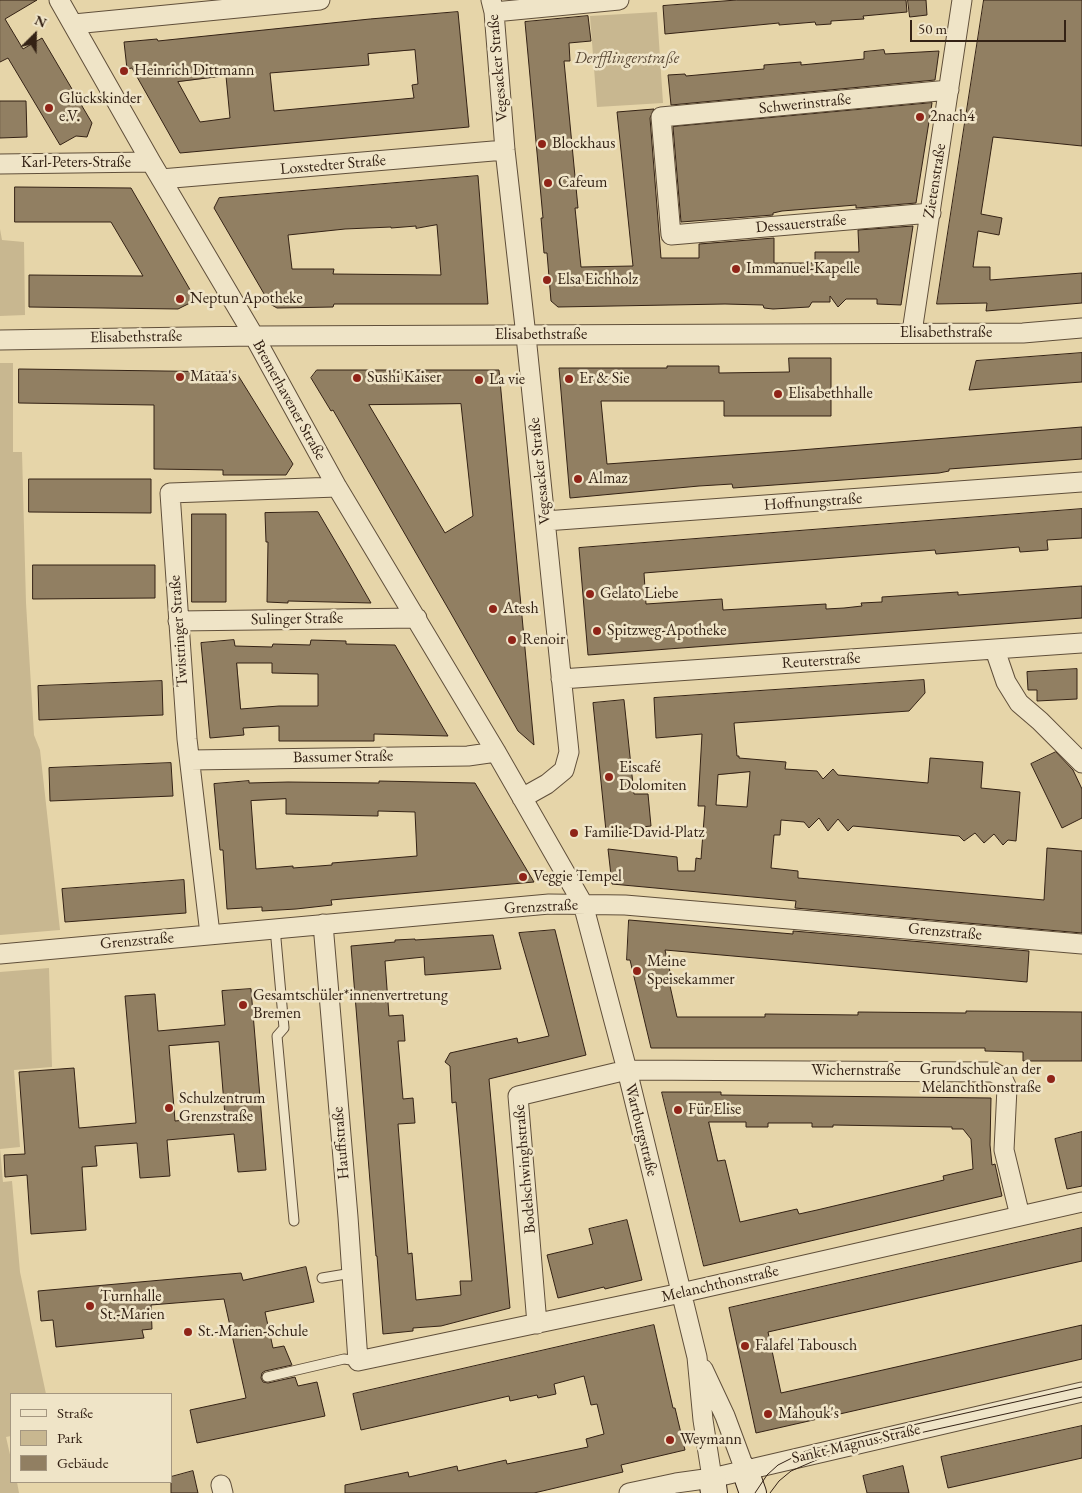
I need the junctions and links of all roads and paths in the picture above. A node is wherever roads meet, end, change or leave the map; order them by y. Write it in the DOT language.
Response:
graph roads {
  1 [pos="59,0"];
  2 [pos="320,0"];
  3 [pos="619,0"];
  4 [pos="962,0"];
  5 [pos="493,6"];
  6 [pos="74,24"];
  7 [pos="949,90"];
  8 [pos="505,150"];
  9 [pos="0,164"];
  10 [pos="156,170"];
  11 [pos="931,213"];
  12 [pos="671,235"];
  13 [pos="1082,328"];
  14 [pos="912,332"];
  15 [pos="254,336"];
  16 [pos="526,336"];
  17 [pos="0,340"];
  18 [pos="1082,482"];
  19 [pos="337,487"];
  20 [pos="545,521"];
  21 [pos="417,618"];
  22 [pos="178,621"];
  23 [pos="1082,643"];
  24 [pos="995,650"];
  25 [pos="561,678"];
  26 [pos="496,752"];
  27 [pos="190,760"];
  28 [pos="1082,763"];
  29 [pos="522,798"];
  30 [pos="582,904"];
  31 [pos="322,924"];
  32 [pos="274,928"];
  33 [pos="210,934"];
  34 [pos="1082,944"];
  35 [pos="0,954"];
  36 [pos="627,1070"];
  37 [pos="1082,1202"];
  38 [pos="1020,1216"];
  39 [pos="294,1221"];
  40 [pos="352,1273"];
  41 [pos="322,1278"];
  42 [pos="681,1293"];
  43 [pos="537,1324"];
  44 [pos="697,1357"];
  45 [pos="358,1362"];
  46 [pos="267,1376"];
  47 [pos="1082,1392"];
  48 [pos="749,1481"];
  49 [pos="713,1485"];
  50 [pos="629,1493"];
  1 -- 6 [label="street, Bremerhavener Straße"];
  2 -- 6 [label="street"];
  3 -- 5 [label="street"];
  4 -- 7 [label="street, Zietenstraße"];
  5 -- 8 [label="street, Vegesacker Straße"];
  6 -- 10 [label="street, Bremerhavener Straße"];
  7 -- 11 [label="street, Zietenstraße"];
  7 -- 12 [label="street, Schwerinstraße"];
  8 -- 10 [label="street, Loxstedter Straße"];
  8 -- 16 [label="street, Vegesacker Straße"];
  9 -- 10 [label="street, Karl-Peters-Straße"];
  10 -- 15 [label="street, Bremerhavener Straße"];
  11 -- 12 [label="street, Dessauerstraße"];
  11 -- 14 [label="street, Zietenstraße"];
  13 -- 14 [label="street, Elisabethstraße"];
  14 -- 16 [label="street, Elisabethstraße"];
  15 -- 16 [label="street, Elisabethstraße"];
  15 -- 17 [label="street, Elisabethstraße"];
  15 -- 19 [label="street, Bremerhavener Straße"];
  16 -- 20 [label="street, Vegesacker Straße"];
  18 -- 20 [label="street, Hoffnungstraße"];
  19 -- 21 [label="street, Bremerhavener Straße"];
  19 -- 22 [label="street, Twistringer Straße"];
  20 -- 25 [label="street, Vegesacker Straße"];
  21 -- 22 [label="street, Sulinger Straße"];
  21 -- 26 [label="street, Bremerhavener Straße"];
  22 -- 27 [label="street, Twistringer Straße"];
  23 -- 24 [label="street, Reuterstraße"];
  24 -- 25 [label="street, Reuterstraße"];
  24 -- 28 [label="street"];
  25 -- 29 [label="street, Vegesacker Straße"];
  26 -- 27 [label="street, Bassumer Straße"];
  26 -- 29 [label="street, Bremerhavener Straße"];
  27 -- 33 [label="street, Twistringer Straße"];
  29 -- 30 [label="street"];
  30 -- 31 [label="street, Grenzstraße"];
  30 -- 34 [label="street, Grenzstraße"];
  30 -- 36 [label="street, Wartburgstraße"];
  31 -- 32 [label="street, Grenzstraße"];
  31 -- 40 [label="street, Hauffstraße"];
  32 -- 33 [label="street, Grenzstraße"];
  32 -- 39 [label="lane"];
  33 -- 35 [label="street, Grenzstraße"];
  36 -- 38 [label="street, Wichernstraße"];
  36 -- 42 [label="street, Wartburgstraße"];
  36 -- 43 [label="street, Bodelschwinghstraße"];
  37 -- 38 [label="street, Melanchthonstraße"];
  38 -- 42 [label="street, Melanchthonstraße"];
  40 -- 41 [label="lane"];
  40 -- 45 [label="street, Hauffstraße"];
  42 -- 43 [label="street, Melanchthonstraße"];
  42 -- 44 [label="street, Wartburgstraße"];
  43 -- 45 [label="street, Melanchthonstraße"];
  44 -- 48 [label="street, Wartburgstraße"];
  44 -- 49 [label="street, Wartburgstraße"];
  45 -- 46 [label="lane"];
  47 -- 48 [label="street, Sankt-Magnus-Straße"];
  48 -- 49 [label="street, Sankt-Magnus-Straße"];
  49 -- 50 [label="street, Sankt-Magnus-Straße"];
}
